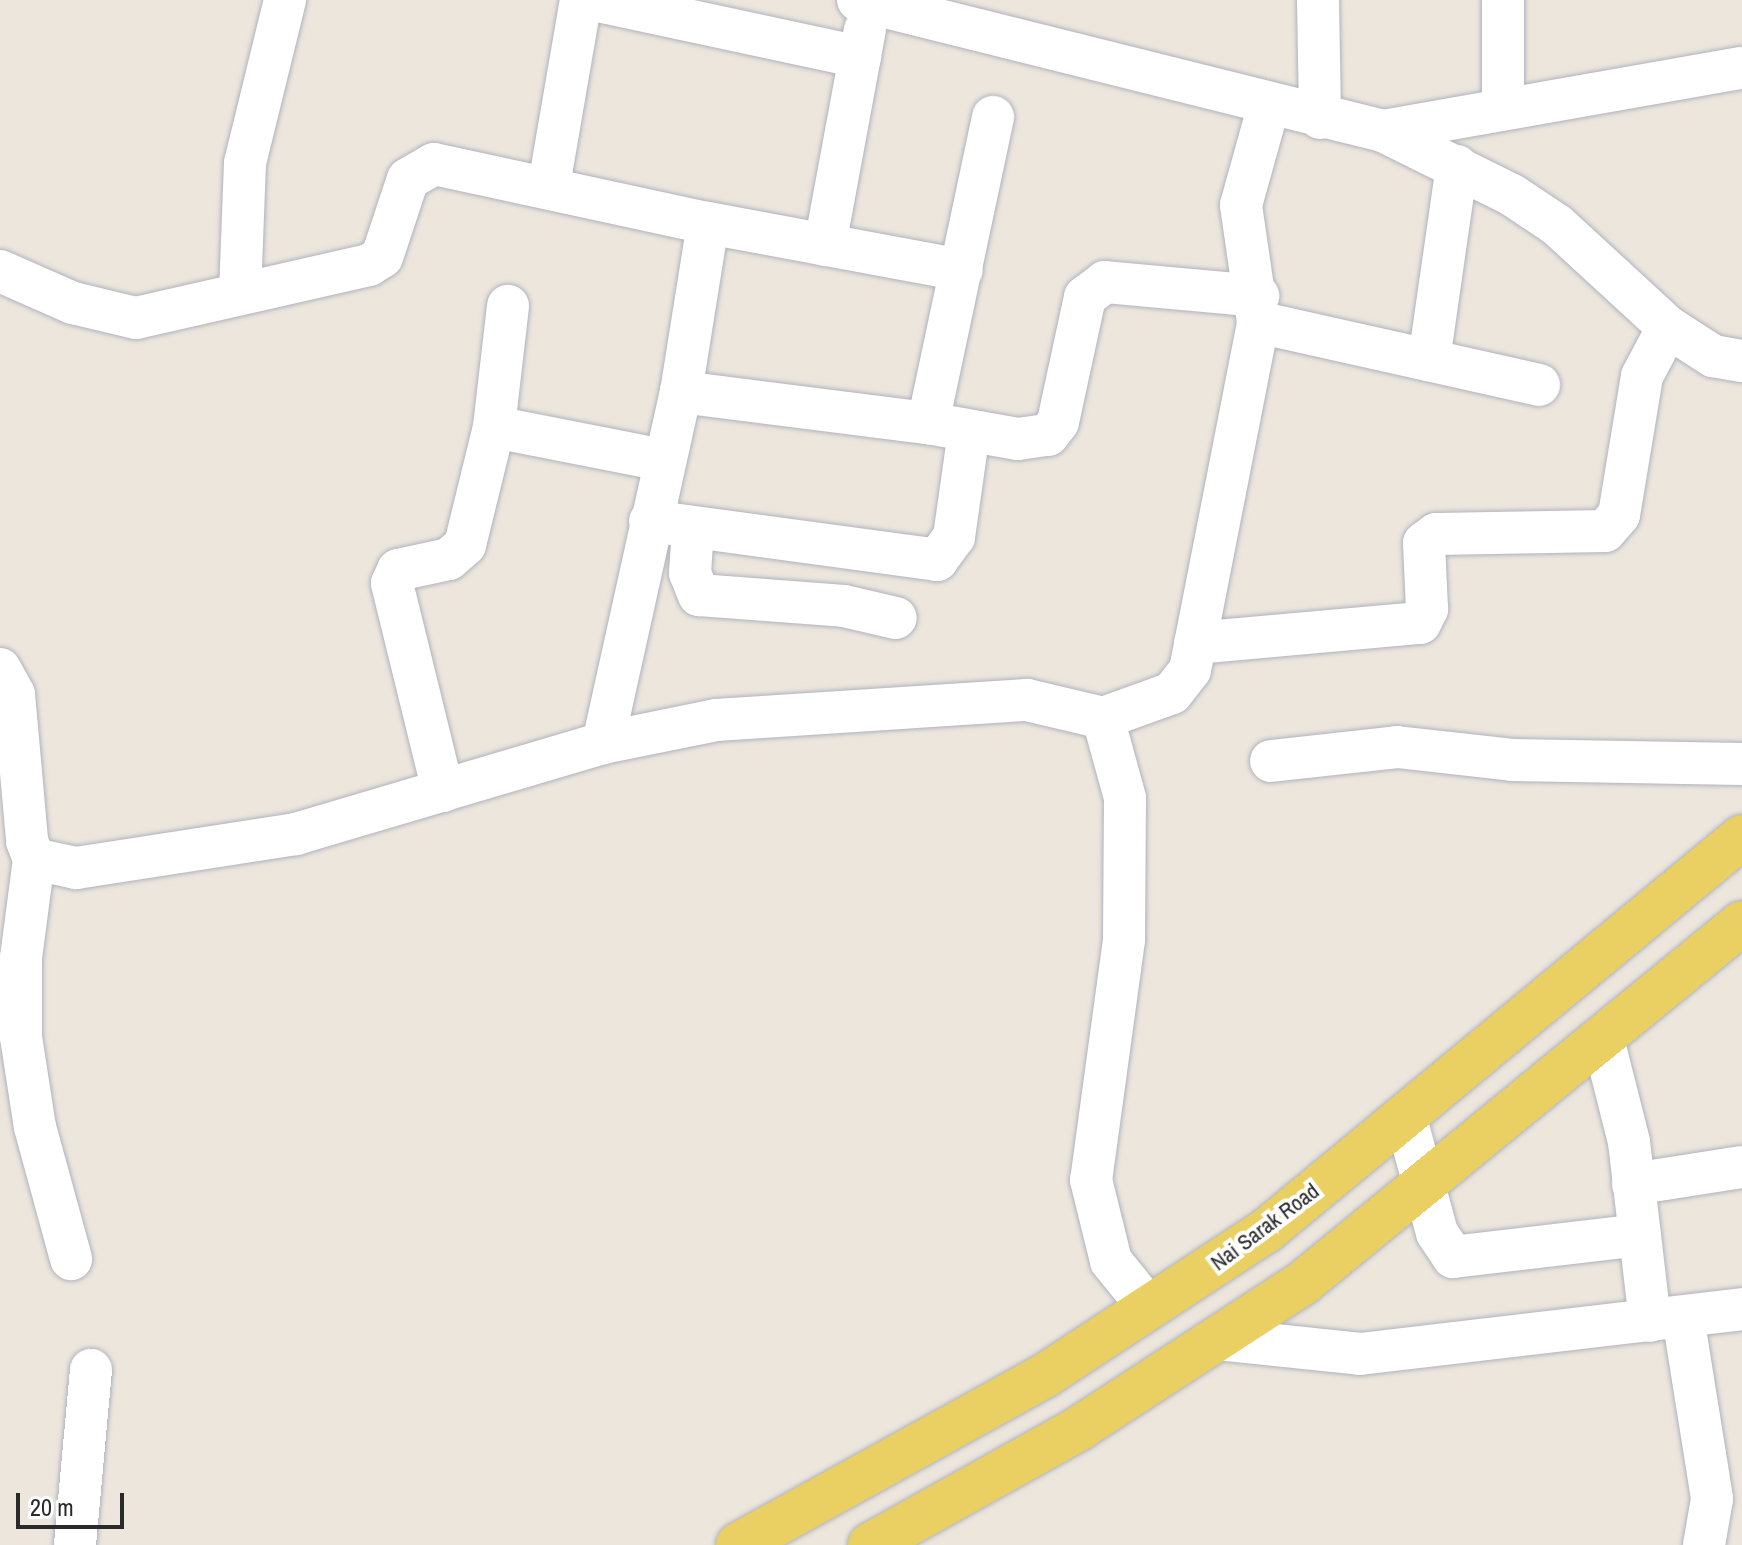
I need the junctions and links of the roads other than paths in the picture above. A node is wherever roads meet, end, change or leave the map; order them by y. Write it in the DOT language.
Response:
graph roads {
  1 [pos="285,0"];
  2 [pos="581,0"];
  3 [pos="594,0"];
  4 [pos="1318,0"];
  5 [pos="1503,0"];
  6 [pos="864,3"];
  7 [pos="860,57"];
  8 [pos="1742,68"];
  9 [pos="1269,105"];
  10 [pos="1503,106"];
  11 [pos="993,117"];
  12 [pos="1320,118"];
  13 [pos="1383,131"];
  14 [pos="1457,166"];
  15 [pos="549,185"];
  16 [pos="708,223"];
  17 [pos="825,245"];
  18 [pos="962,270"];
  19 [pos="0,271"];
  20 [pos="240,293"];
  21 [pos="508,306"];
  22 [pos="1258,309"];
  23 [pos="1668,327"];
  24 [pos="1429,360"];
  25 [pos="1742,361"];
  26 [pos="1539,385"];
  27 [pos="681,392"];
  28 [pos="928,423"];
  29 [pos="494,427"];
  30 [pos="969,431"];
  31 [pos="662,460"];
  32 [pos="650,521"];
  33 [pos="693,528"];
  34 [pos="896,618"];
  35 [pos="1195,643"];
  36 [pos="0,669"];
  37 [pos="1103,718"];
  38 [pos="603,743"];
  39 [pos="1271,761"];
  40 [pos="1742,764"];
  41 [pos="443,791"];
  42 [pos="1742,837"];
  43 [pos="34,859"];
  44 [pos="1742,923"];
  45 [pos="1603,1039"];
  46 [pos="1405,1115"];
  47 [pos="1742,1167"];
  48 [pos="1424,1184"];
  49 [pos="1633,1184"];
  50 [pos="1640,1235"];
  51 [pos="71,1259"];
  52 [pos="1149,1308"];
  53 [pos="1742,1309"];
  54 [pos="1667,1319"];
  55 [pos="1218,1339"];
  56 [pos="91,1370"];
  57 [pos="977,1414"];
  58 [pos="1008,1469"];
  59 [pos="1727,1498"];
  60 [pos="790,1532"];
  61 [pos="75,1545"];
  62 [pos="738,1545"];
  63 [pos="870,1545"];
  64 [pos="1704,1545"];
  1 -- 20 [label="street"];
  2 -- 15 [label="street"];
  3 -- 7 [label="street"];
  4 -- 12 [label="street"];
  5 -- 10 [label="street"];
  6 -- 7 [label="street"];
  6 -- 9 [label="street"];
  7 -- 17 [label="street"];
  8 -- 10 [label="street"];
  9 -- 12 [label="street"];
  9 -- 22 [label="street"];
  10 -- 13 [label="street"];
  11 -- 18 [label="street"];
  12 -- 13 [label="street"];
  13 -- 14 [label="street"];
  14 -- 23 [label="street"];
  14 -- 24 [label="street"];
  15 -- 16 [label="street"];
  15 -- 20 [label="street"];
  16 -- 17 [label="street"];
  16 -- 27 [label="street"];
  17 -- 18 [label="street"];
  18 -- 28 [label="street"];
  19 -- 20 [label="street"];
  21 -- 29 [label="street"];
  22 -- 24 [label="street"];
  22 -- 30 [label="street"];
  22 -- 35 [label="street"];
  23 -- 25 [label="street"];
  23 -- 35 [label="street"];
  24 -- 26 [label="street"];
  27 -- 28 [label="street"];
  27 -- 31 [label="street"];
  28 -- 30 [label="street"];
  29 -- 31 [label="street"];
  29 -- 41 [label="street"];
  30 -- 33 [label="street"];
  31 -- 32 [label="street"];
  32 -- 33 [label="street"];
  32 -- 38 [label="street"];
  33 -- 34 [label="street"];
  35 -- 37 [label="street"];
  36 -- 43 [label="street"];
  37 -- 38 [label="street"];
  37 -- 52 [label="street"];
  38 -- 41 [label="street"];
  39 -- 40 [label="street"];
  41 -- 43 [label="street"];
  42 -- 46 [label="main road, Nai Sarak Road"];
  43 -- 51 [label="street"];
  44 -- 45 [label="main road"];
  45 -- 48 [label="main road"];
  45 -- 49 [label="street"];
  46 -- 48 [label="street"];
  46 -- 52 [label="main road, Nai Sarak Road"];
  47 -- 49 [label="street"];
  48 -- 50 [label="street"];
  48 -- 55 [label="main road"];
  49 -- 50 [label="street"];
  50 -- 54 [label="street"];
  52 -- 57 [label="main road, Nai Sarak Road"];
  53 -- 54 [label="street"];
  54 -- 55 [label="street"];
  54 -- 59 [label="street"];
  55 -- 58 [label="main road"];
  56 -- 61 [label="street"];
  57 -- 58 [label="main road"];
  57 -- 60 [label="main road, Nai Sarak Road"];
  58 -- 63 [label="main road"];
  59 -- 64 [label="street"];
  60 -- 62 [label="main road, Nai Sarak Road"];
}
